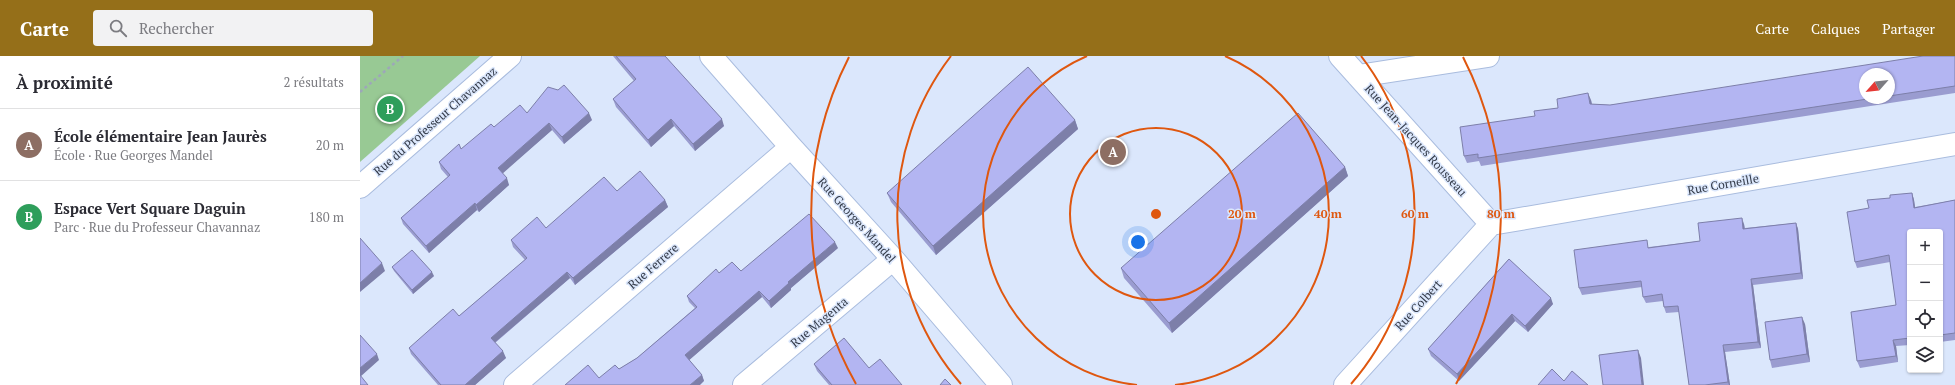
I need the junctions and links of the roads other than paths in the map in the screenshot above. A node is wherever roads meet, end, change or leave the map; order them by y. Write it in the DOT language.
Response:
graph roads {
  1 [pos="510,56"];
  2 [pos="711,56"];
  3 [pos="1340,56"];
  4 [pos="1488,56"];
  5 [pos="1358,76"];
  6 [pos="1955,144"];
  7 [pos="791,147"];
  8 [pos="360,187"];
  9 [pos="1491,224"];
  10 [pos="893,259"];
  11 [pos="514,385"];
  12 [pos="744,385"];
  13 [pos="1001,385"];
  14 [pos="1346,385"];
  1 -- 8 [label="street, Rue du Professeur Chavannaz"];
  2 -- 7 [label="street, Rue Georges Mandel"];
  3 -- 5 [label="street, Rue Jean-Jacques Rousseau"];
  4 -- 5 [label="street"];
  5 -- 9 [label="street, Rue Jean-Jacques Rousseau"];
  6 -- 9 [label="street, Rue Corneille"];
  7 -- 10 [label="street, Rue Georges Mandel"];
  7 -- 11 [label="street, Rue Ferrere"];
  9 -- 14 [label="street, Rue Colbert"];
  10 -- 12 [label="street, Rue Magenta"];
  10 -- 13 [label="street, Rue Georges Mandel"];
}
